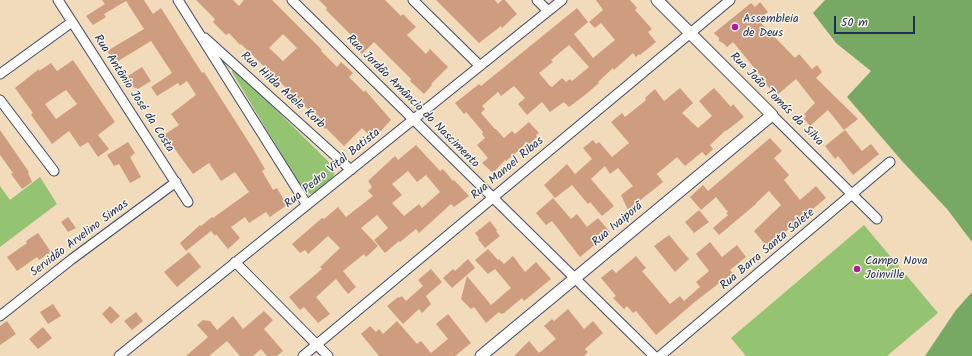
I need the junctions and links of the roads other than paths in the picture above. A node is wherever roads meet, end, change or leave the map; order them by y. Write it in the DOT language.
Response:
graph roads {
  1 [pos="58,0"];
  2 [pos="178,0"];
  3 [pos="292,0"];
  4 [pos="413,0"];
  5 [pos="537,0"];
  6 [pos="562,0"];
  7 [pos="657,0"];
  8 [pos="730,0"];
  9 [pos="548,11"];
  10 [pos="72,22"];
  11 [pos="197,30"];
  12 [pos="690,33"];
  13 [pos="480,66"];
  14 [pos="0,74"];
  15 [pos="0,100"];
  16 [pos="772,115"];
  17 [pos="413,119"];
  18 [pos="890,162"];
  19 [pos="351,170"];
  20 [pos="54,171"];
  21 [pos="176,182"];
  22 [pos="852,194"];
  23 [pos="492,198"];
  24 [pos="188,202"];
  25 [pos="307,205"];
  26 [pos="877,219"];
  27 [pos="235,262"];
  28 [pos="575,278"];
  29 [pos="0,316"];
  30 [pos="316,344"];
  31 [pos="118,356"];
  32 [pos="302,356"];
  33 [pos="328,356"];
  34 [pos="481,356"];
  35 [pos="654,356"];
  36 [pos="660,356"];
  1 -- 10 [label="street, Rua Antônio José da Costa"];
  2 -- 11 [label="street"];
  3 -- 17 [label="street, Rua Jordão Amâncio do Nascimento"];
  4 -- 13 [label="street"];
  5 -- 9 [label="street"];
  6 -- 9 [label="street, Rua Pedro Vital Batista"];
  7 -- 12 [label="street, Rua João Tomás da Silva"];
  8 -- 12 [label="street, Rua Manoel Ribas"];
  9 -- 13 [label="street, Rua Pedro Vital Batista"];
  10 -- 14 [label="street"];
  10 -- 21 [label="street, Rua Antônio José da Costa"];
  11 -- 19 [label="street, Rua Hilda Adele Korb"];
  11 -- 25 [label="street"];
  12 -- 16 [label="street, Rua João Tomás da Silva"];
  12 -- 23 [label="street, Rua Manoel Ribas"];
  13 -- 17 [label="street, Rua Pedro Vital Batista"];
  15 -- 20 [label="street"];
  16 -- 22 [label="street, Rua João Tomás da Silva"];
  16 -- 28 [label="street, Rua Ivaiporã"];
  17 -- 19 [label="street, Rua Pedro Vital Batista"];
  17 -- 23 [label="street, Rua Jordão Amâncio do Nascimento"];
  18 -- 22 [label="street, Rua Barra Santa Salete"];
  19 -- 25 [label="street, Rua Pedro Vital Batista"];
  21 -- 24 [label="street, Rua Antônio José da Costa"];
  21 -- 29 [label="street, Servidão Arvelino Simas"];
  22 -- 26 [label="street, Rua João Tomás da Silva"];
  22 -- 36 [label="street, Rua Barra Santa Salete"];
  23 -- 28 [label="street, Rua Jordão Amâncio do Nascimento"];
  23 -- 30 [label="street, Rua Manoel Ribas"];
  25 -- 27 [label="street, Rua Pedro Vital Batista"];
  27 -- 30 [label="street"];
  27 -- 31 [label="street, Rua Pedro Vital Batista"];
  28 -- 34 [label="street, Rua Ivaiporã"];
  28 -- 35 [label="street, Rua Jordão Amâncio do Nascimento"];
  30 -- 32 [label="street, Rua Manoel Ribas"];
  30 -- 33 [label="street"];
}
